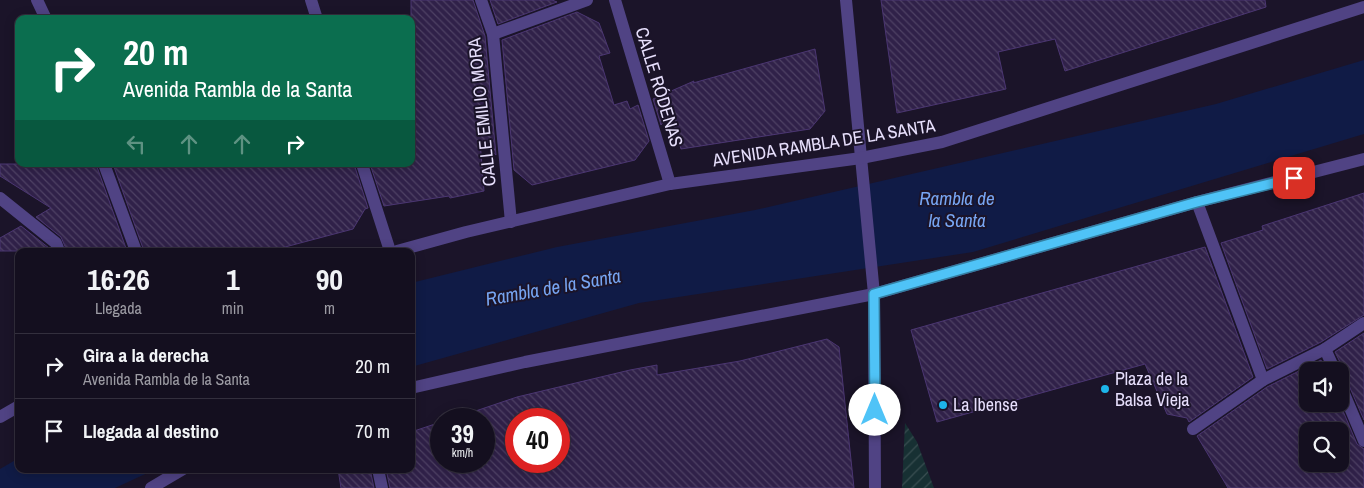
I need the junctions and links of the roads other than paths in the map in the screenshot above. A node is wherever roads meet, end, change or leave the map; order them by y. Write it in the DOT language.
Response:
graph roads {
  1 [pos="37,0"];
  2 [pos="311,0"];
  3 [pos="481,0"];
  4 [pos="587,0"];
  5 [pos="615,0"];
  6 [pos="846,0"];
  7 [pos="1361,0"];
  8 [pos="1364,7"];
  9 [pos="44,15"];
  10 [pos="316,15"];
  11 [pos="493,34"];
  12 [pos="861,158"];
  13 [pos="1364,159"];
  14 [pos="105,167"];
  15 [pos="363,167"];
  16 [pos="670,184"];
  17 [pos="0,198"];
  18 [pos="1197,202"];
  19 [pos="511,222"];
  20 [pos="58,248"];
  21 [pos="135,248"];
  22 [pos="389,248"];
  23 [pos="409,248"];
  24 [pos="874,294"];
  25 [pos="1364,323"];
  26 [pos="1325,349"];
  27 [pos="1331,362"];
  28 [pos="1262,380"];
  29 [pos="415,387"];
  30 [pos="1349,405"];
  31 [pos="15,408"];
  32 [pos="0,417"];
  33 [pos="1193,429"];
  34 [pos="1364,441"];
  35 [pos="176,473"];
  36 [pos="379,473"];
  37 [pos="151,488"];
  38 [pos="382,488"];
  39 [pos="875,488"];
  1 -- 9 [label="street"];
  2 -- 10 [label="street"];
  3 -- 11 [label="street, CALLE EMILIO MORA"];
  4 -- 11 [label="street"];
  5 -- 16 [label="street, CALLE RÓDENAS"];
  6 -- 12 [label="street"];
  7 -- 8 [label="street"];
  8 -- 12 [label="street, AVENIDA RAMBLA DE LA SANTA"];
  11 -- 19 [label="street, CALLE EMILIO MORA"];
  12 -- 16 [label="street, AVENIDA RAMBLA DE LA SANTA"];
  12 -- 24 [label="street"];
  13 -- 18 [label="street"];
  14 -- 21 [label="street"];
  15 -- 22 [label="street"];
  16 -- 19 [label="street, AVENIDA RAMBLA DE LA SANTA"];
  17 -- 20 [label="street"];
  18 -- 24 [label="street"];
  18 -- 28 [label="street"];
  19 -- 23 [label="street, AVENIDA RAMBLA DE LA SANTA"];
  24 -- 29 [label="street"];
  24 -- 39 [label="street"];
  25 -- 26 [label="street"];
  26 -- 27 [label="street"];
  26 -- 28 [label="street"];
  28 -- 33 [label="street"];
  30 -- 34 [label="street"];
  31 -- 32 [label="street"];
  35 -- 37 [label="street"];
  36 -- 38 [label="street"];
}
